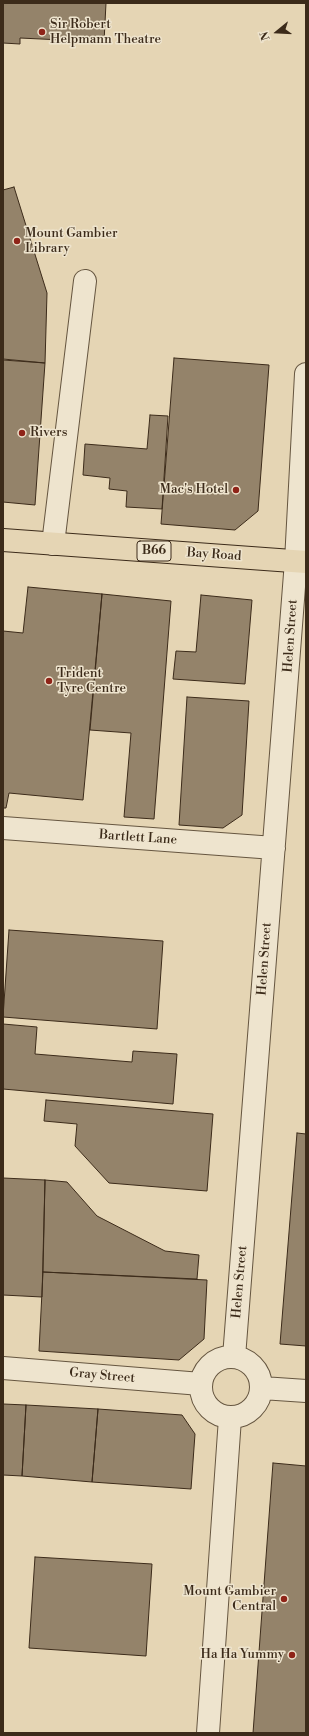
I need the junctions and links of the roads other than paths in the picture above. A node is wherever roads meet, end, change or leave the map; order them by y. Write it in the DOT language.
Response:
graph roads {
  1 [pos="85,281"];
  2 [pos="306,374"];
  3 [pos="3,540"];
  4 [pos="53,544"];
  5 [pos="301,561"];
  6 [pos="3,828"];
  7 [pos="274,848"];
  8 [pos="234,1357"];
  9 [pos="3,1368"];
  10 [pos="201,1384"];
  11 [pos="262,1388"];
  12 [pos="306,1391"];
  13 [pos="230,1418"];
  14 [pos="208,1733"];
  1 -- 4 [label="street"];
  2 -- 5 [label="street, Helen Street"];
  3 -- 4 [label="main road, Bay Road / B66"];
  4 -- 5 [label="main road, Bay Road / B66"];
  5 -- 7 [label="street, Helen Street"];
  6 -- 7 [label="street, Bartlett Lane"];
  7 -- 8 [label="street, Helen Street"];
  8 -- 10 [label="street"];
  8 -- 11 [label="street"];
  9 -- 10 [label="street, Gray Street"];
  10 -- 13 [label="street"];
  11 -- 12 [label="street"];
  11 -- 13 [label="street"];
  13 -- 14 [label="street"];
}
